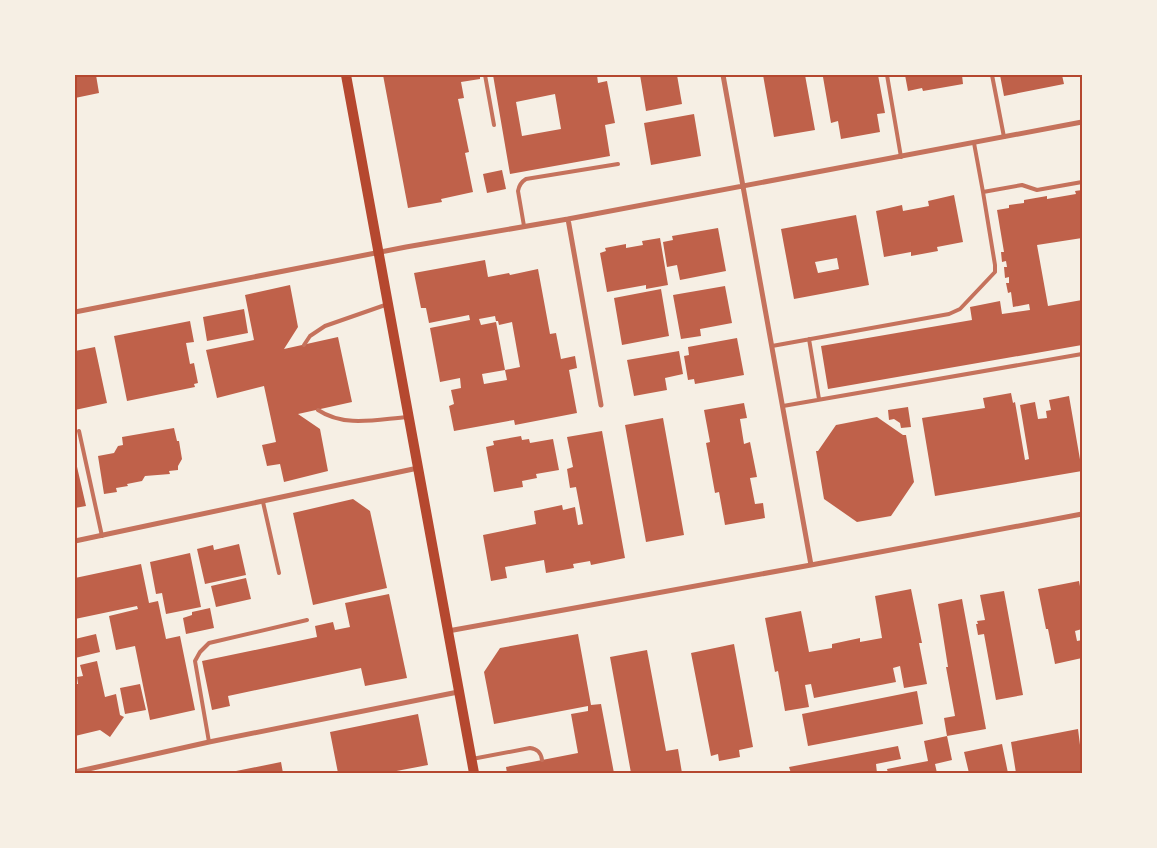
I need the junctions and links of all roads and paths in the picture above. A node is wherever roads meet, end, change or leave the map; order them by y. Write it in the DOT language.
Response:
graph roads {
  1 [pos="346,75"];
  2 [pos="486,75"];
  3 [pos="723,75"];
  4 [pos="887,75"];
  5 [pos="992,75"];
  6 [pos="1082,122"];
  7 [pos="494,125"];
  8 [pos="1004,137"];
  9 [pos="974,143"];
  10 [pos="901,157"];
  11 [pos="618,164"];
  12 [pos="1082,182"];
  13 [pos="743,186"];
  14 [pos="983,192"];
  15 [pos="568,219"];
  16 [pos="524,226"];
  17 [pos="378,253"];
  18 [pos="388,304"];
  19 [pos="75,312"];
  20 [pos="809,339"];
  21 [pos="304,345"];
  22 [pos="772,346"];
  23 [pos="1082,354"];
  24 [pos="819,399"];
  25 [pos="601,405"];
  26 [pos="783,406"];
  27 [pos="318,410"];
  28 [pos="408,417"];
  29 [pos="78,431"];
  30 [pos="418,468"];
  31 [pos="263,502"];
  32 [pos="1082,514"];
  33 [pos="102,536"];
  34 [pos="75,541"];
  35 [pos="811,566"];
  36 [pos="279,573"];
  37 [pos="306,620"];
  38 [pos="448,631"];
  39 [pos="458,692"];
  40 [pos="209,742"];
  41 [pos="471,759"];
  42 [pos="542,760"];
  43 [pos="84,771"];
  44 [pos="75,772"];
  45 [pos="474,773"];
  1 -- 17 [label="main road"];
  2 -- 7 [label="lane"];
  3 -- 13 [label="street"];
  4 -- 10 [label="lane"];
  5 -- 8 [label="lane"];
  6 -- 8 [label="street"];
  8 -- 9 [label="street"];
  9 -- 10 [label="street"];
  9 -- 14 [label="lane"];
  10 -- 13 [label="street"];
  11 -- 16 [label="lane"];
  12 -- 14 [label="lane"];
  13 -- 15 [label="street"];
  13 -- 22 [label="street"];
  14 -- 20 [label="lane"];
  15 -- 16 [label="street"];
  15 -- 25 [label="street"];
  16 -- 17 [label="street"];
  17 -- 18 [label="main road"];
  17 -- 19 [label="street"];
  18 -- 21 [label="lane"];
  18 -- 28 [label="main road"];
  20 -- 22 [label="lane"];
  20 -- 24 [label="lane"];
  22 -- 26 [label="street"];
  23 -- 24 [label="lane"];
  24 -- 26 [label="lane"];
  26 -- 35 [label="street"];
  27 -- 28 [label="lane"];
  28 -- 30 [label="main road"];
  29 -- 33 [label="lane"];
  30 -- 31 [label="street"];
  30 -- 38 [label="main road"];
  31 -- 33 [label="street"];
  31 -- 36 [label="lane"];
  32 -- 35 [label="street"];
  33 -- 34 [label="street"];
  35 -- 38 [label="street"];
  37 -- 40 [label="lane"];
  38 -- 39 [label="main road"];
  39 -- 40 [label="street"];
  39 -- 41 [label="main road"];
  40 -- 43 [label="street"];
  41 -- 42 [label="lane"];
  41 -- 45 [label="main road"];
  43 -- 44 [label="street"];
}
